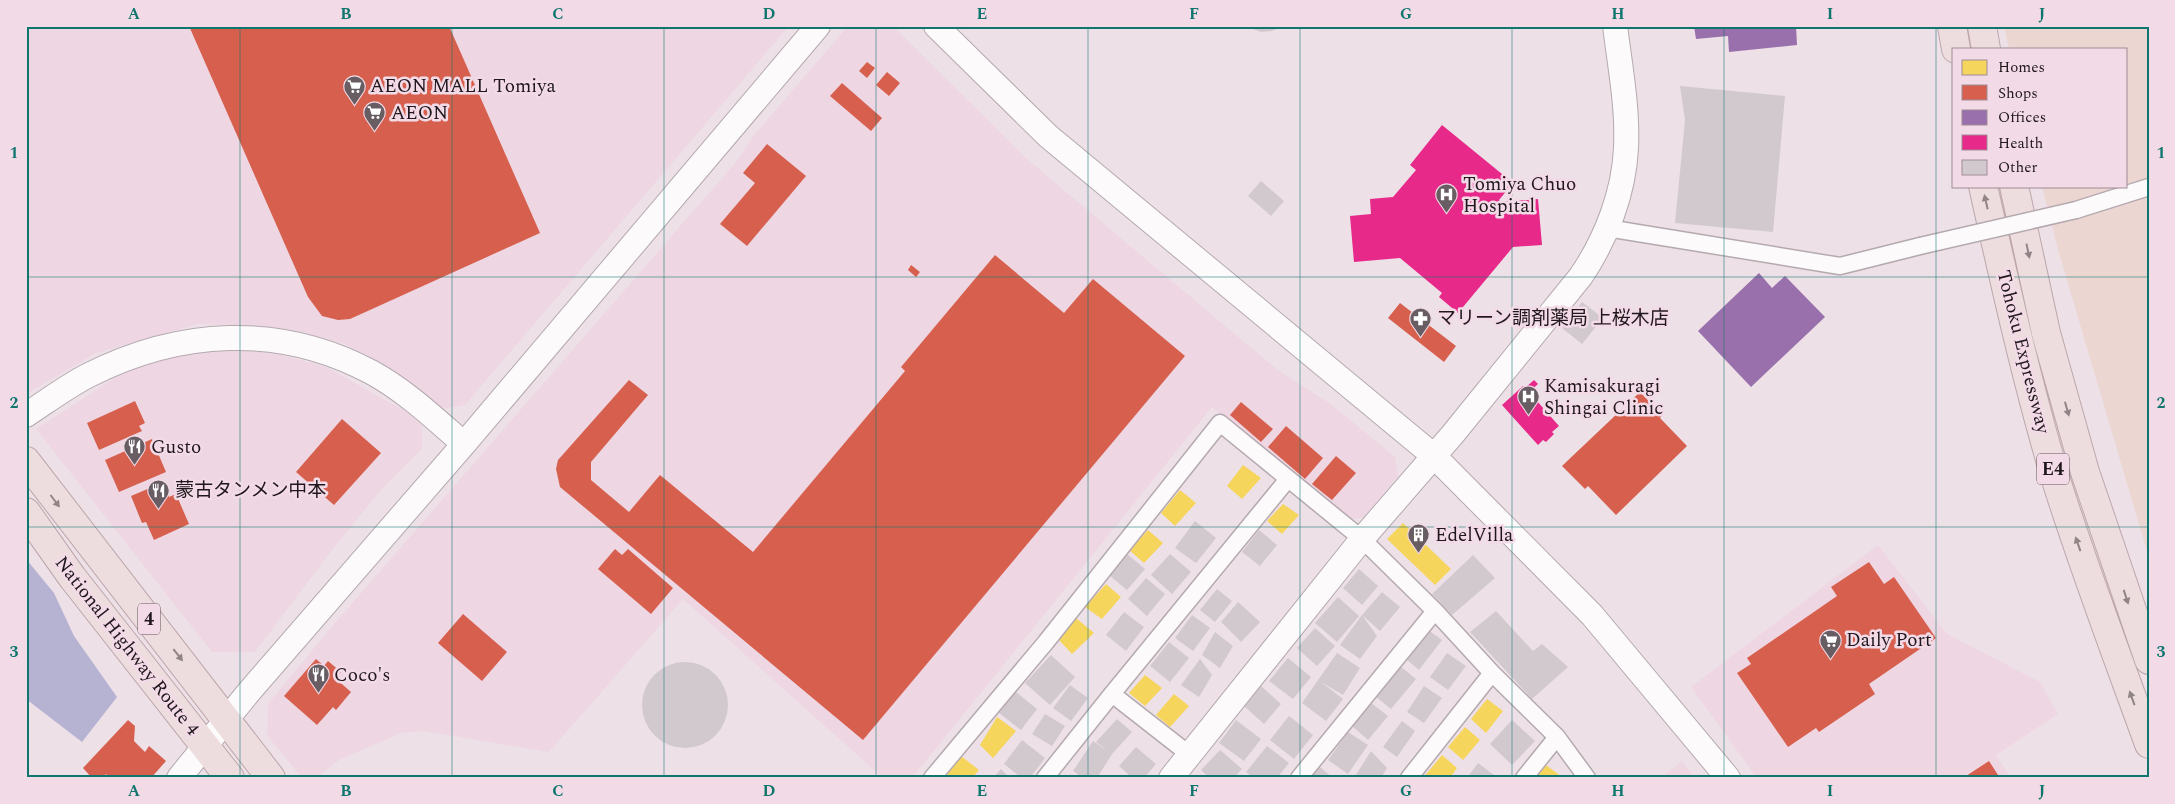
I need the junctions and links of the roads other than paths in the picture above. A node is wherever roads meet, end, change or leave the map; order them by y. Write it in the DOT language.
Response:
graph roads {
  1 [pos="818,26"];
  2 [pos="936,26"];
  3 [pos="1615,26"];
  4 [pos="1952,26"];
  5 [pos="1982,26"];
  6 [pos="1956,48"];
  7 [pos="1986,48"];
  8 [pos="2149,187"];
  9 [pos="1983,188"];
  10 [pos="2014,188"];
  11 [pos="1607,228"];
  12 [pos="26,415"];
  13 [pos="464,444"];
  14 [pos="1434,456"];
  15 [pos="26,461"];
  16 [pos="1288,479"];
  17 [pos="26,512"];
  18 [pos="1362,539"];
  19 [pos="1435,611"];
  20 [pos="2149,660"];
  21 [pos="1492,673"];
  22 [pos="1112,694"];
  23 [pos="227,720"];
  24 [pos="1557,737"];
  25 [pos="2149,744"];
  26 [pos="205,746"];
  27 [pos="1190,755"];
  28 [pos="179,778"];
  29 [pos="230,778"];
  30 [pos="271,778"];
  31 [pos="932,778"];
  32 [pos="1045,778"];
  33 [pos="1172,778"];
  34 [pos="1299,778"];
  35 [pos="1408,778"];
  36 [pos="1524,778"];
  37 [pos="1587,778"];
  38 [pos="1728,778"];
  1 -- 13 [label="street"];
  2 -- 14 [label="street"];
  3 -- 11 [label="street"];
  4 -- 6 [label="highway"];
  5 -- 7 [label="highway"];
  8 -- 11 [label="street, bridge"];
  25 -- 9 [label="highway, Tohoku Expressway / E4, one-way"];
  10 -- 20 [label="highway, Tohoku Expressway / E4, one-way"];
  11 -- 14 [label="street"];
  12 -- 13 [label="street"];
  13 -- 23 [label="street"];
  14 -- 18 [label="street"];
  14 -- 38 [label="street"];
  15 -- 23 [label="highway, National Highway Route 4 / 4, one-way"];
  16 -- 18 [label="street"];
  16 -- 22 [label="street"];
  16 -- 31 [label="street"];
  17 -- 26 [label="highway, National Highway Route 4 / 4"];
  18 -- 19 [label="street"];
  18 -- 27 [label="street"];
  19 -- 21 [label="street"];
  19 -- 34 [label="street"];
  21 -- 24 [label="street"];
  21 -- 35 [label="street"];
  22 -- 27 [label="street"];
  22 -- 32 [label="street"];
  23 -- 26 [label="street"];
  23 -- 30 [label="highway, National Highway Route 4 / 4"];
  24 -- 36 [label="street"];
  24 -- 37 [label="street"];
  26 -- 28 [label="street"];
  26 -- 29 [label="highway, National Highway Route 4 / 4"];
  27 -- 33 [label="street"];
}
